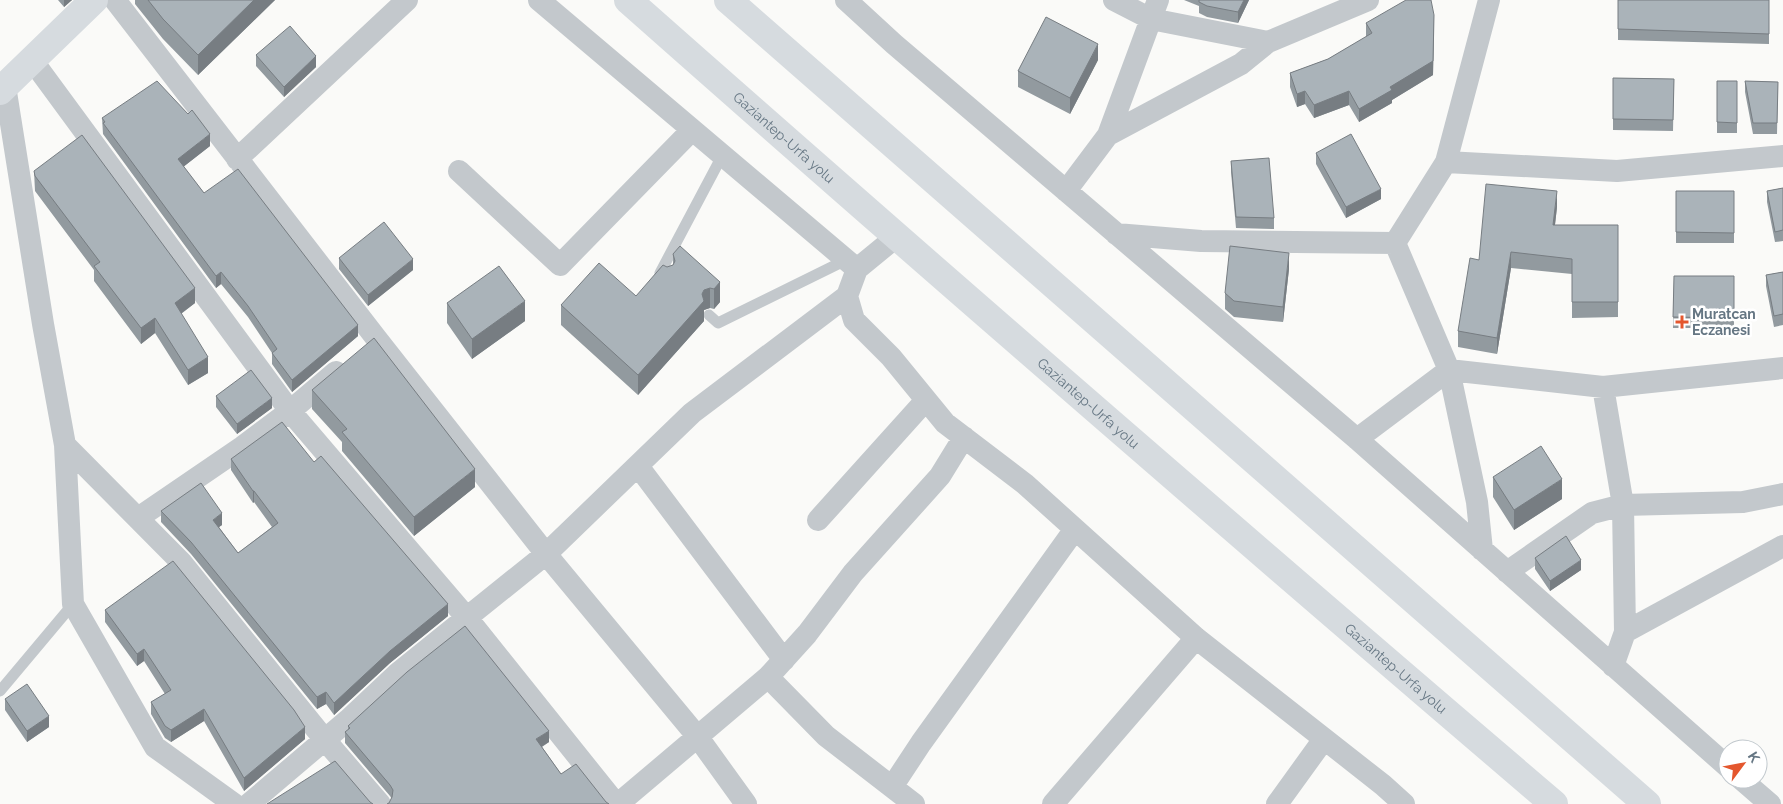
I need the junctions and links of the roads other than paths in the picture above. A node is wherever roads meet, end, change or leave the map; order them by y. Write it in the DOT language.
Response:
graph roads {
  1 [pos="94,0"];
  2 [pos="115,0"];
  3 [pos="407,0"];
  4 [pos="539,0"];
  5 [pos="628,0"];
  6 [pos="728,0"];
  7 [pos="846,0"];
  8 [pos="1114,0"];
  9 [pos="1368,0"];
  10 [pos="1489,0"];
  11 [pos="1154,9"];
  12 [pos="1268,42"];
  13 [pos="32,60"];
  14 [pos="2,88"];
  15 [pos="692,130"];
  16 [pos="1108,135"];
  17 [pos="722,156"];
  18 [pos="1783,156"];
  19 [pos="237,159"];
  20 [pos="1446,162"];
  21 [pos="459,171"];
  22 [pos="1066,191"];
  23 [pos="1116,234"];
  24 [pos="896,237"];
  25 [pos="1395,243"];
  26 [pos="851,265"];
  27 [pos="668,280"];
  28 [pos="847,296"];
  29 [pos="709,315"];
  30 [pos="364,348"];
  31 [pos="1783,368"];
  32 [pos="1448,370"];
  33 [pos="1604,387"];
  34 [pos="926,400"];
  35 [pos="290,411"];
  36 [pos="964,437"];
  37 [pos="1357,439"];
  38 [pos="65,445"];
  39 [pos="638,466"];
  40 [pos="1783,494"];
  41 [pos="1623,505"];
  42 [pos="138,518"];
  43 [pos="818,520"];
  44 [pos="1075,529"];
  45 [pos="1783,546"];
  46 [pos="1482,550"];
  47 [pos="546,554"];
  48 [pos="1508,572"];
  49 [pos="73,604"];
  50 [pos="467,618"];
  51 [pos="1625,632"];
  52 [pos="1196,638"];
  53 [pos="784,660"];
  54 [pos="1613,666"];
  55 [pos="768,677"];
  56 [pos="0,691"];
  57 [pos="696,736"];
  58 [pos="1324,739"];
  59 [pos="325,740"];
  60 [pos="1718,758"];
  61 [pos="892,787"];
  62 [pos="1753,789"];
  63 [pos="234,804"];
  64 [pos="249,804"];
  65 [pos="380,804"];
  66 [pos="617,804"];
  67 [pos="746,804"];
  68 [pos="914,804"];
  69 [pos="1053,804"];
  70 [pos="1277,804"];
  71 [pos="1404,804"];
  72 [pos="1554,804"];
  73 [pos="1647,804"];
  74 [pos="1770,804"];
  1 -- 13 [label="main road"];
  2 -- 19 [label="street"];
  3 -- 19 [label="street"];
  4 -- 15 [label="street"];
  5 -- 24 [label="main road, Gaziantep-Urfa yolu"];
  6 -- 73 [label="main road"];
  7 -- 22 [label="street"];
  8 -- 11 [label="street"];
  9 -- 12 [label="street"];
  10 -- 20 [label="street"];
  11 -- 12 [label="street"];
  11 -- 16 [label="street"];
  12 -- 16 [label="street"];
  13 -- 14 [label="main road"];
  13 -- 35 [label="street"];
  14 -- 38 [label="street"];
  15 -- 17 [label="street"];
  15 -- 21 [label="street"];
  16 -- 22 [label="street"];
  17 -- 26 [label="street"];
  17 -- 27 [label="lane"];
  18 -- 20 [label="street"];
  19 -- 30 [label="street"];
  20 -- 25 [label="street"];
  22 -- 23 [label="street"];
  23 -- 25 [label="street"];
  23 -- 37 [label="street"];
  24 -- 26 [label="street"];
  24 -- 72 [label="main road, Gaziantep-Urfa yolu"];
  25 -- 32 [label="street"];
  26 -- 28 [label="street"];
  26 -- 29 [label="lane"];
  28 -- 34 [label="street"];
  28 -- 39 [label="street"];
  30 -- 35 [label="street"];
  30 -- 47 [label="street"];
  31 -- 33 [label="street"];
  32 -- 33 [label="street"];
  32 -- 37 [label="street"];
  32 -- 46 [label="street"];
  33 -- 41 [label="street"];
  34 -- 36 [label="street"];
  34 -- 43 [label="street"];
  35 -- 42 [label="street"];
  35 -- 50 [label="street"];
  36 -- 44 [label="street"];
  36 -- 53 [label="street"];
  37 -- 46 [label="street"];
  38 -- 42 [label="street"];
  38 -- 49 [label="street"];
  39 -- 47 [label="street"];
  39 -- 53 [label="street"];
  40 -- 41 [label="street"];
  41 -- 48 [label="street"];
  41 -- 51 [label="street"];
  42 -- 59 [label="street"];
  44 -- 52 [label="street"];
  44 -- 61 [label="street"];
  45 -- 51 [label="street"];
  46 -- 48 [label="street"];
  47 -- 50 [label="street"];
  47 -- 57 [label="street"];
  48 -- 54 [label="street"];
  49 -- 56 [label="lane"];
  49 -- 63 [label="street"];
  50 -- 59 [label="street"];
  50 -- 66 [label="street"];
  51 -- 54 [label="street"];
  52 -- 58 [label="street"];
  52 -- 69 [label="street"];
  53 -- 55 [label="street"];
  54 -- 60 [label="street"];
  55 -- 57 [label="street"];
  55 -- 61 [label="street"];
  57 -- 66 [label="street"];
  57 -- 67 [label="street"];
  58 -- 70 [label="street"];
  58 -- 71 [label="street"];
  59 -- 64 [label="street"];
  59 -- 65 [label="street"];
  61 -- 68 [label="street"];
  62 -- 74 [label="street"];
}
